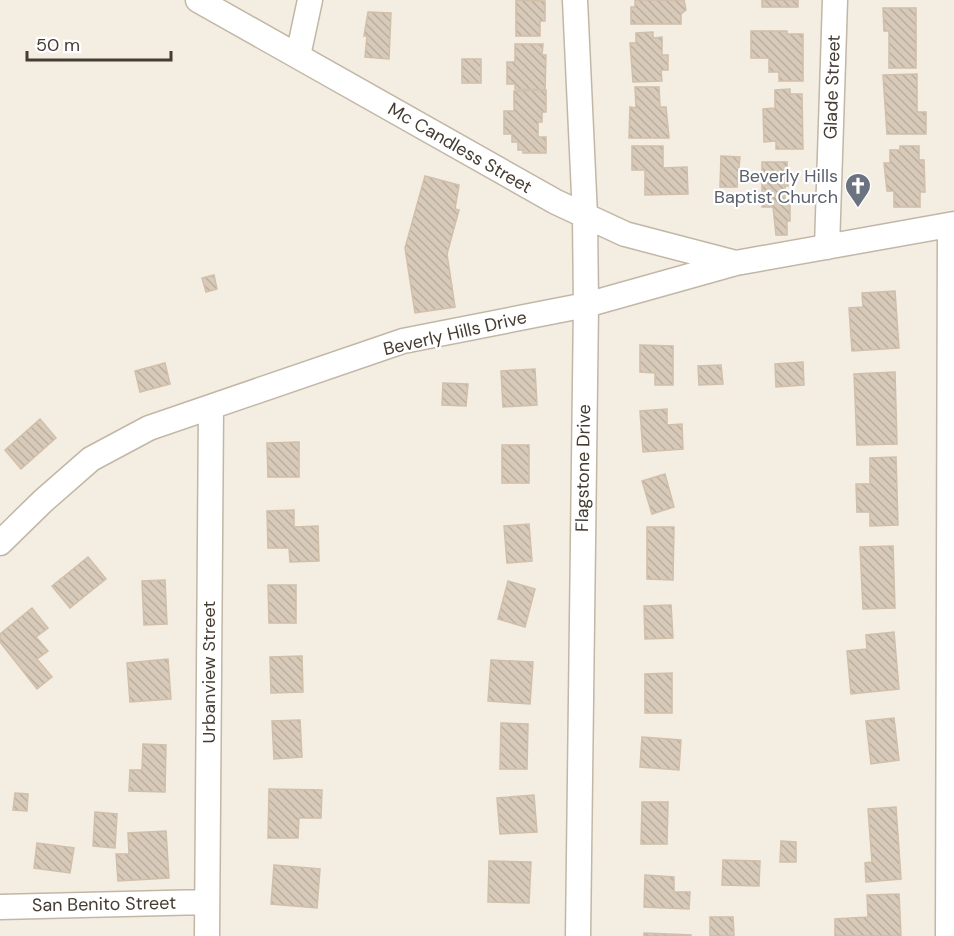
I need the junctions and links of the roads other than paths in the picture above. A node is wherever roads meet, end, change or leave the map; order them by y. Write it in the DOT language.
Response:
graph roads {
  1 [pos="198,0"];
  2 [pos="310,0"];
  3 [pos="575,0"];
  4 [pos="835,0"];
  5 [pos="298,57"];
  6 [pos="585,216"];
  7 [pos="952,224"];
  8 [pos="826,247"];
  9 [pos="736,263"];
  10 [pos="586,305"];
  11 [pos="211,407"];
  12 [pos="0,543"];
  13 [pos="207,902"];
  14 [pos="0,907"];
  15 [pos="207,936"];
  16 [pos="578,936"];
  17 [pos="948,936"];
  1 -- 5 [label="street, Mc Candless Street"];
  2 -- 5 [label="street"];
  3 -- 6 [label="street, Flagstone Drive"];
  4 -- 8 [label="street, Glade Street"];
  5 -- 6 [label="street, Mc Candless Street"];
  6 -- 9 [label="street, Mc Candless Street"];
  6 -- 10 [label="street, Flagstone Drive"];
  7 -- 8 [label="street, Beverly Hills Drive"];
  7 -- 17 [label="street"];
  8 -- 9 [label="street, Beverly Hills Drive"];
  9 -- 10 [label="street, Beverly Hills Drive"];
  10 -- 11 [label="street, Beverly Hills Drive"];
  10 -- 16 [label="street, Flagstone Drive"];
  11 -- 12 [label="street, Beverly Hills Drive"];
  11 -- 13 [label="street, Urbanview Street"];
  13 -- 14 [label="street, San Benito Street"];
  13 -- 15 [label="street, Urbanview Street"];
}
